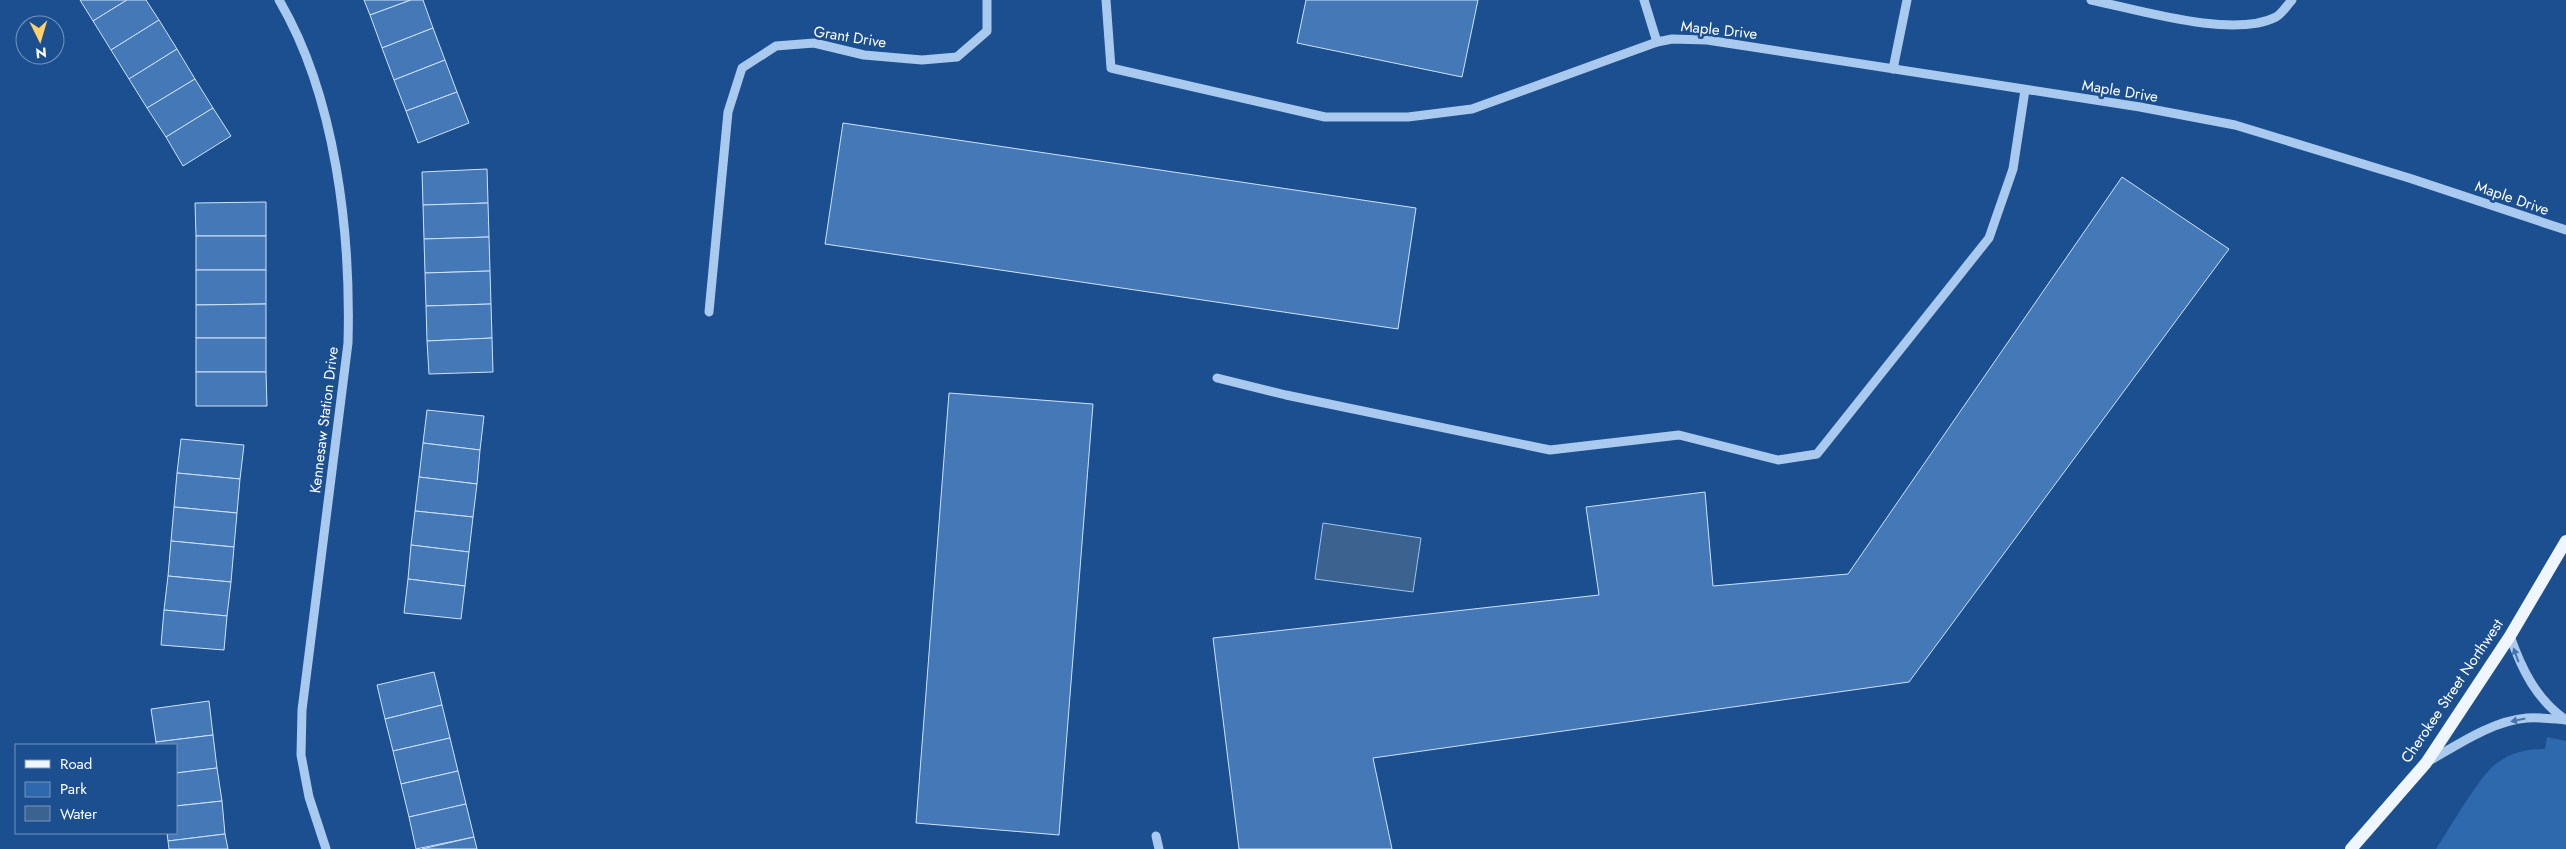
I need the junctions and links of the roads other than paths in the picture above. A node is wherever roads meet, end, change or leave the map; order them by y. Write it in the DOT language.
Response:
graph roads {
  1 [pos="278,0"];
  2 [pos="987,0"];
  3 [pos="1106,0"];
  4 [pos="1644,0"];
  5 [pos="1907,0"];
  6 [pos="2091,0"];
  7 [pos="2292,0"];
  8 [pos="1657,42"];
  9 [pos="1893,70"];
  10 [pos="2025,90"];
  11 [pos="2566,230"];
  12 [pos="709,312"];
  13 [pos="1217,378"];
  14 [pos="2566,541"];
  15 [pos="2510,636"];
  16 [pos="2566,720"];
  17 [pos="2426,763"];
  18 [pos="1156,836"];
  19 [pos="326,849"];
  20 [pos="1159,849"];
  21 [pos="2351,849"];
  1 -- 19 [label="street, Kennesaw Station Drive"];
  2 -- 12 [label="street, Grant Drive"];
  3 -- 8 [label="street, Maple Drive"];
  4 -- 8 [label="street"];
  5 -- 9 [label="street"];
  6 -- 7 [label="street"];
  8 -- 9 [label="street, Maple Drive"];
  9 -- 10 [label="street, Maple Drive"];
  10 -- 11 [label="street, Maple Drive"];
  10 -- 13 [label="street"];
  14 -- 15 [label="main road, Cherokee Street Northwest"];
  16 -- 15 [label="street, one-way"];
  15 -- 17 [label="main road, Cherokee Street Northwest"];
  16 -- 17 [label="street, one-way"];
  17 -- 21 [label="main road, Cherokee Street Northwest"];
  18 -- 20 [label="street"];
}
